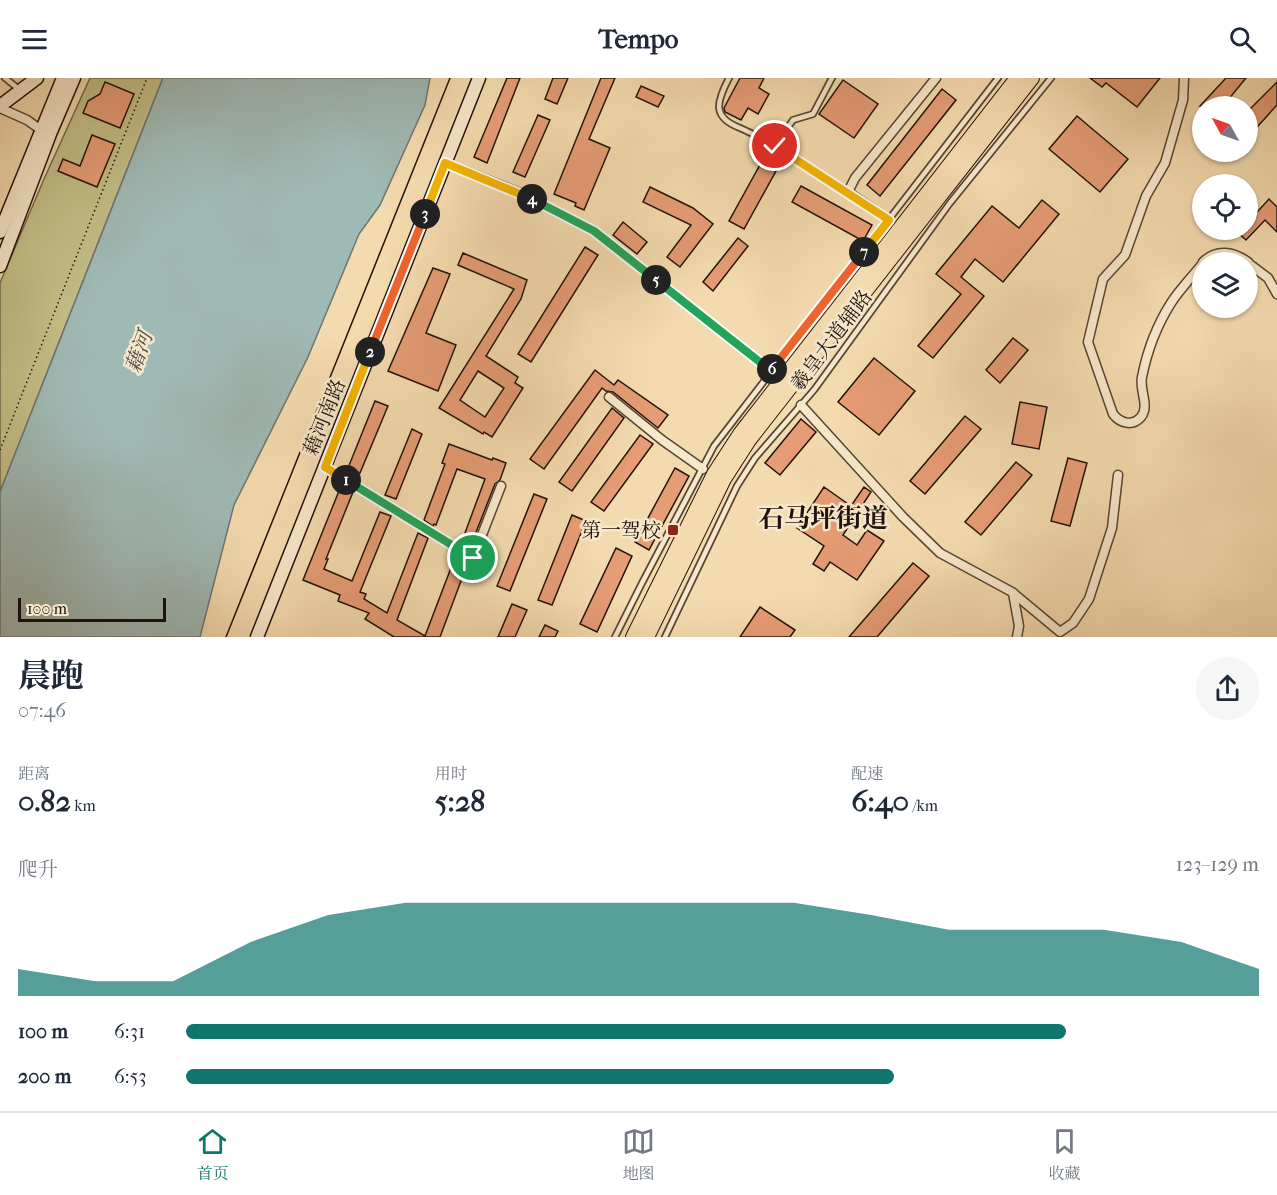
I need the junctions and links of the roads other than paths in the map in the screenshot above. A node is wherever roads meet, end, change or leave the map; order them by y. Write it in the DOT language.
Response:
graph roads {
  1 [pos="5,78"];
  2 [pos="37,78"];
  3 [pos="63,78"];
  4 [pos="74,78"];
  5 [pos="479,78"];
  6 [pos="729,78"];
  7 [pos="832,78"];
  8 [pos="936,78"];
  9 [pos="998,78"];
  10 [pos="1017,78"];
  11 [pos="1032,78"];
  12 [pos="1051,78"];
  13 [pos="1184,78"];
  14 [pos="20,90"];
  15 [pos="0,107"];
  16 [pos="45,133"];
  17 [pos="775,146"];
  18 [pos="445,163"];
  19 [pos="848,192"];
  20 [pos="889,220"];
  21 [pos="0,232"];
  22 [pos="0,266"];
  23 [pos="1258,270"];
  24 [pos="1192,277"];
  25 [pos="1277,294"];
  26 [pos="771,371"];
  27 [pos="609,397"];
  28 [pos="801,405"];
  29 [pos="325,467"];
  30 [pos="703,469"];
  31 [pos="1118,475"];
  32 [pos="501,486"];
  33 [pos="1012,592"];
  34 [pos="257,637"];
  35 [pos="615,637"];
  36 [pos="633,637"];
  37 [pos="647,637"];
  38 [pos="664,637"];
  39 [pos="1017,637"];
  1 -- 14 [label="lane"];
  2 -- 14 [label="main road"];
  3 -- 16 [label="main road"];
  4 -- 16 [label="main road"];
  5 -- 18 [label="main road, 藉河南路"];
  6 -- 17 [label="lane"];
  7 -- 17 [label="lane"];
  8 -- 19 [label="street"];
  9 -- 20 [label="lane, 羲皇大道辅路"];
  10 -- 36 [label="main road"];
  11 -- 37 [label="main road"];
  12 -- 28 [label="lane, 羲皇大道辅路"];
  13 -- 24 [label="street"];
  14 -- 15 [label="main road"];
  15 -- 16 [label="street"];
  16 -- 21 [label="main road"];
  16 -- 22 [label="main road"];
  17 -- 19 [label="lane"];
  18 -- 26 [label="street"];
  18 -- 29 [label="main road, 藉河南路"];
  19 -- 20 [label="street"];
  20 -- 26 [label="lane, 羲皇大道辅路"];
  23 -- 25 [label="street"];
  26 -- 30 [label="lane, 羲皇大道辅路"];
  27 -- 30 [label="street"];
  28 -- 33 [label="street"];
  28 -- 38 [label="lane, 羲皇大道辅路"];
  29 -- 32 [label="street"];
  29 -- 34 [label="main road, 藉河南路"];
  30 -- 35 [label="lane, 羲皇大道辅路"];
  31 -- 33 [label="street"];
  33 -- 39 [label="street"];
}
